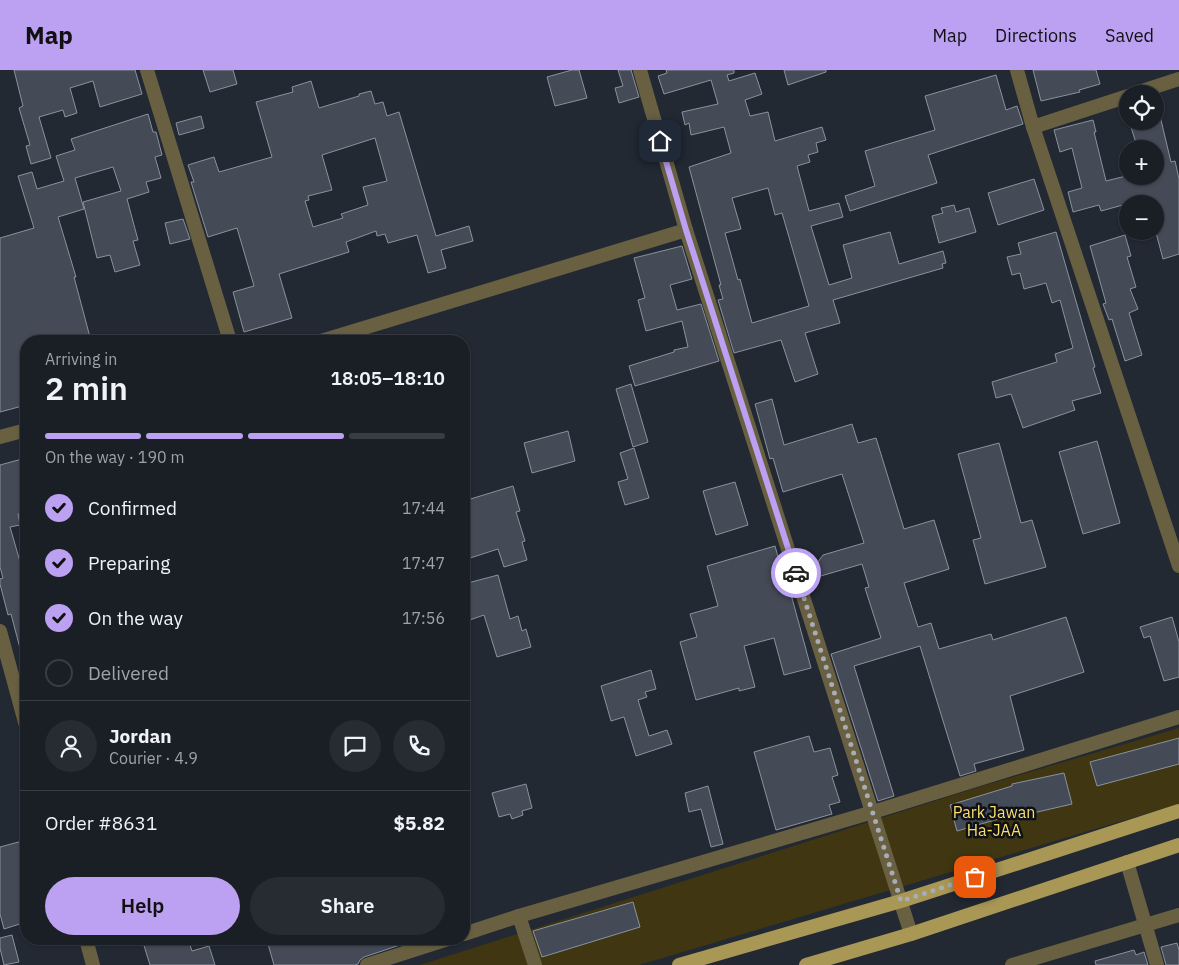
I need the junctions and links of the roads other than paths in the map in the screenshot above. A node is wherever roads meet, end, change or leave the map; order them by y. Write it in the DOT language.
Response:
graph roads {
  1 [pos="147,70"];
  2 [pos="640,70"];
  3 [pos="1017,70"];
  4 [pos="1179,78"];
  5 [pos="1159,85"];
  6 [pos="1119,99"];
  7 [pos="1033,127"];
  8 [pos="686,230"];
  9 [pos="228,335"];
  10 [pos="341,335"];
  11 [pos="20,432"];
  12 [pos="0,437"];
  13 [pos="1179,566"];
  14 [pos="0,631"];
  15 [pos="20,704"];
  16 [pos="1179,717"];
  17 [pos="1179,810"];
  18 [pos="873,812"];
  19 [pos="1179,845"];
  20 [pos="1127,862"];
  21 [pos="901,901"];
  22 [pos="1179,915"];
  23 [pos="519,916"];
  24 [pos="1145,925"];
  25 [pos="470,932"];
  26 [pos="911,934"];
  27 [pos="88,945"];
  28 [pos="429,945"];
  29 [pos="93,965"];
  30 [pos="366,965"];
  31 [pos="535,965"];
  32 [pos="679,965"];
  33 [pos="806,965"];
  34 [pos="1012,965"];
  35 [pos="1157,965"];
  1 -- 9 [label="street"];
  2 -- 8 [label="street"];
  3 -- 7 [label="street"];
  4 -- 5 [label="street"];
  6 -- 7 [label="street"];
  7 -- 13 [label="street"];
  8 -- 10 [label="street"];
  8 -- 18 [label="street"];
  11 -- 12 [label="street"];
  14 -- 15 [label="street"];
  16 -- 18 [label="street"];
  17 -- 21 [label="main road"];
  18 -- 21 [label="street"];
  18 -- 23 [label="street"];
  19 -- 20 [label="main road"];
  20 -- 24 [label="street"];
  20 -- 26 [label="main road"];
  21 -- 26 [label="street"];
  21 -- 32 [label="main road"];
  22 -- 24 [label="street"];
  23 -- 25 [label="street"];
  23 -- 31 [label="street"];
  24 -- 34 [label="street"];
  24 -- 35 [label="street"];
  26 -- 33 [label="main road"];
  27 -- 29 [label="street"];
  28 -- 30 [label="street"];
}
